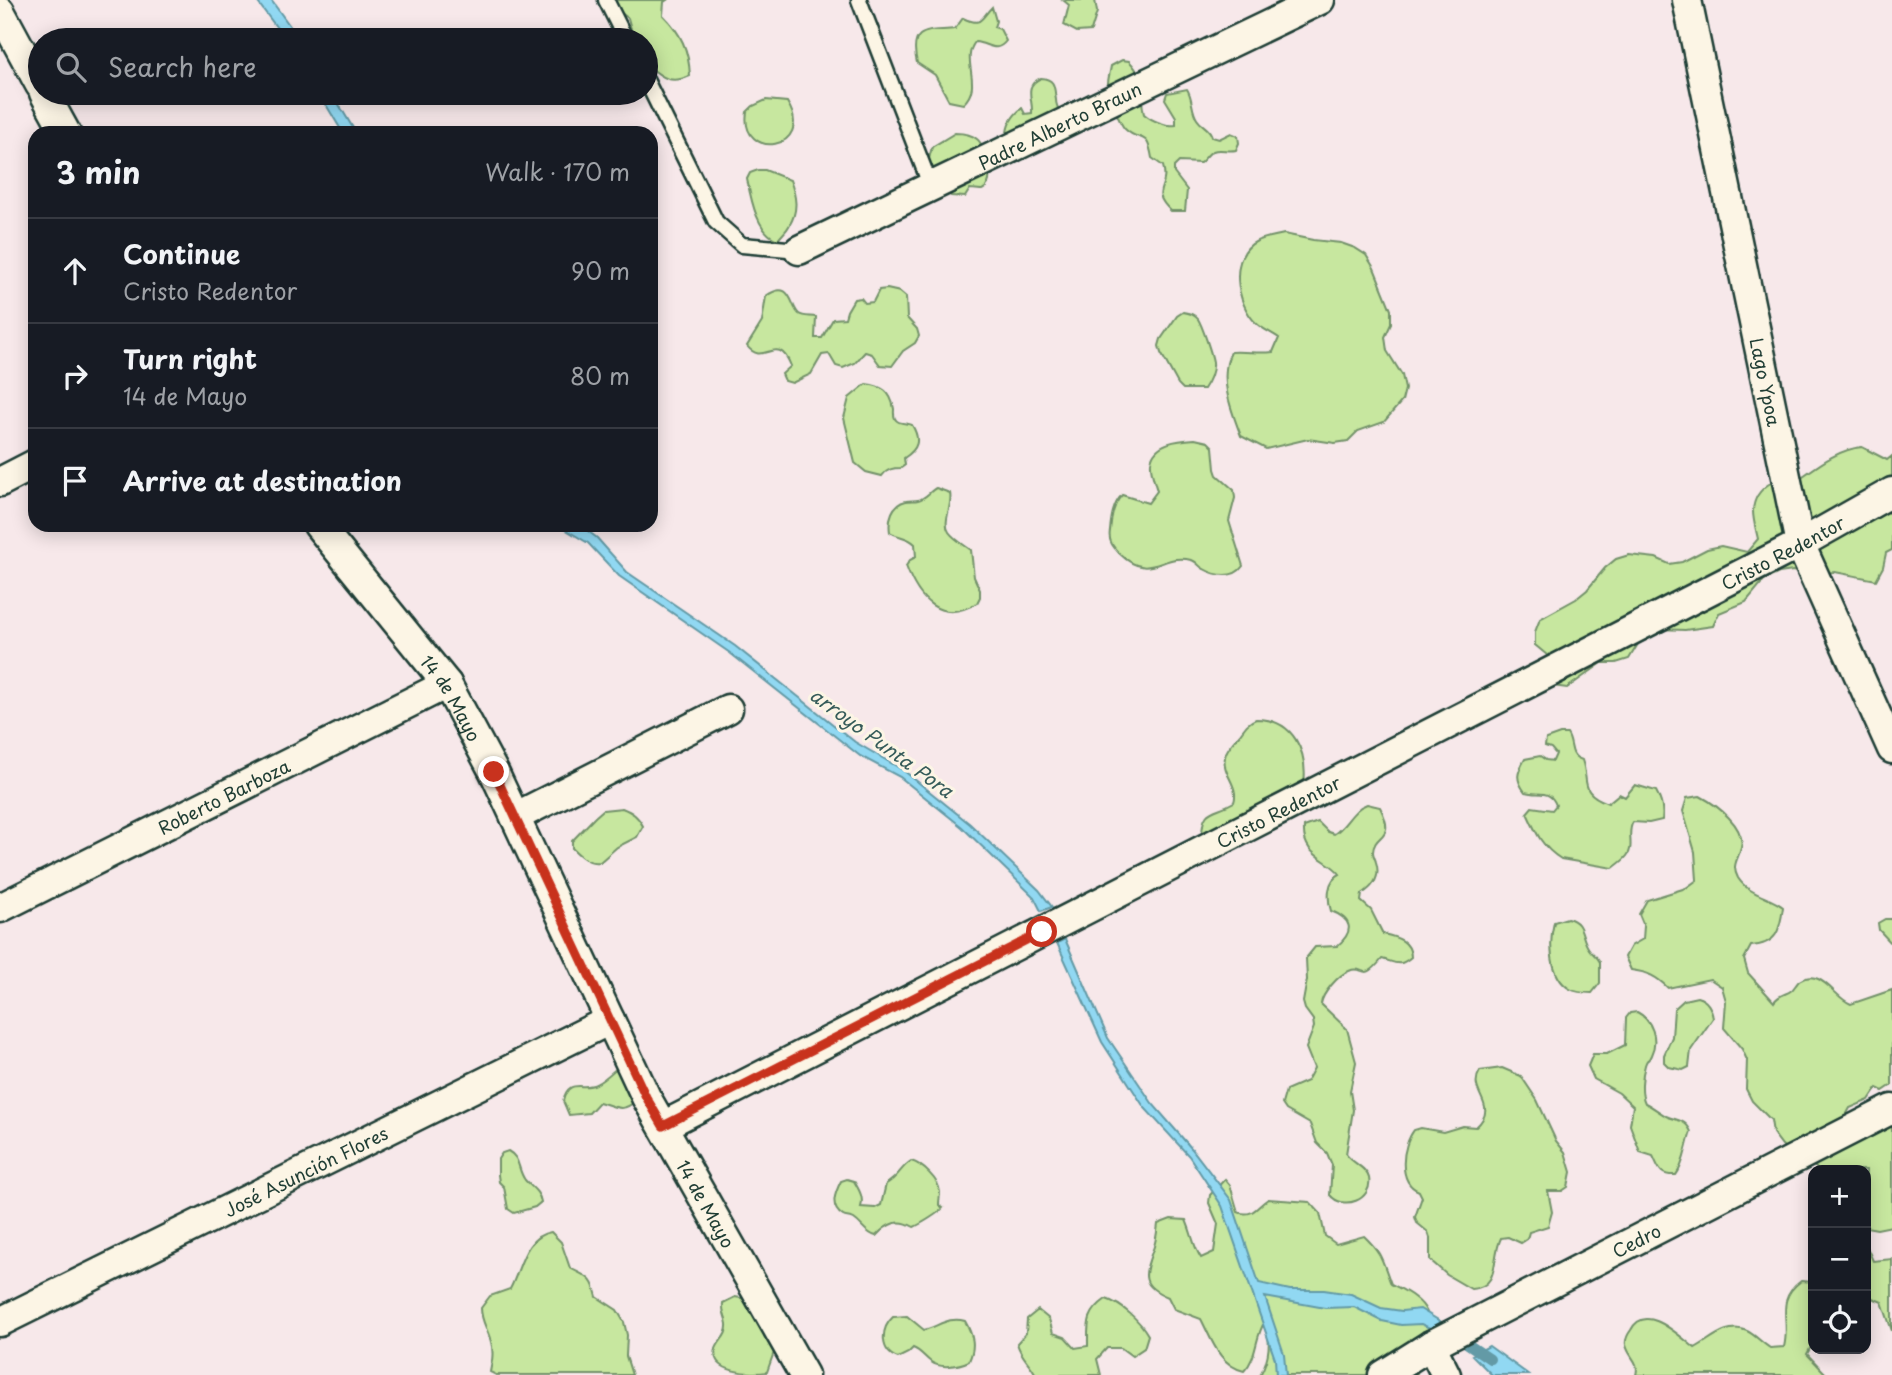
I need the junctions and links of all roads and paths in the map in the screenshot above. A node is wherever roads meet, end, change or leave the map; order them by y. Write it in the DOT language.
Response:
graph roads {
  1 [pos="606,0"];
  2 [pos="859,0"];
  3 [pos="1687,0"];
  4 [pos="1307,3"];
  5 [pos="4,28"];
  6 [pos="620,28"];
  7 [pos="28,66"];
  8 [pos="658,104"];
  9 [pos="51,105"];
  10 [pos="62,126"];
  11 [pos="931,187"];
  12 [pos="799,250"];
  13 [pos="28,468"];
  14 [pos="0,482"];
  15 [pos="1892,492"];
  16 [pos="324,532"];
  17 [pos="1800,544"];
  18 [pos="447,684"];
  19 [pos="727,709"];
  20 [pos="1892,749"];
  21 [pos="515,817"];
  22 [pos="0,908"];
  23 [pos="610,1020"];
  24 [pos="1892,1110"];
  25 [pos="663,1126"];
  26 [pos="0,1322"];
  27 [pos="1445,1338"];
  28 [pos="804,1375"];
  29 [pos="1383,1375"];
  30 [pos="1446,1375"];
  1 -- 6 [label="lane"];
  2 -- 11 [label="lane"];
  3 -- 17 [label="street, Lago Ypoa"];
  4 -- 11 [label="street, Padre Alberto Braun"];
  5 -- 7 [label="street"];
  8 -- 12 [label="lane"];
  9 -- 10 [label="street"];
  11 -- 12 [label="street, Padre Alberto Braun"];
  13 -- 14 [label="street"];
  15 -- 17 [label="street, Cristo Redentor"];
  16 -- 18 [label="street, 14 de Mayo"];
  17 -- 20 [label="street, Lago Ypoa"];
  17 -- 25 [label="street, Cristo Redentor"];
  18 -- 21 [label="street, 14 de Mayo"];
  18 -- 22 [label="street, Roberto Barboza"];
  19 -- 21 [label="street"];
  21 -- 23 [label="street, 14 de Mayo"];
  23 -- 25 [label="street, 14 de Mayo"];
  23 -- 26 [label="street, José Asunción Flores"];
  24 -- 27 [label="street, Cedro"];
  25 -- 28 [label="street, 14 de Mayo"];
  27 -- 29 [label="street, Cedro"];
  27 -- 30 [label="street"];
}
